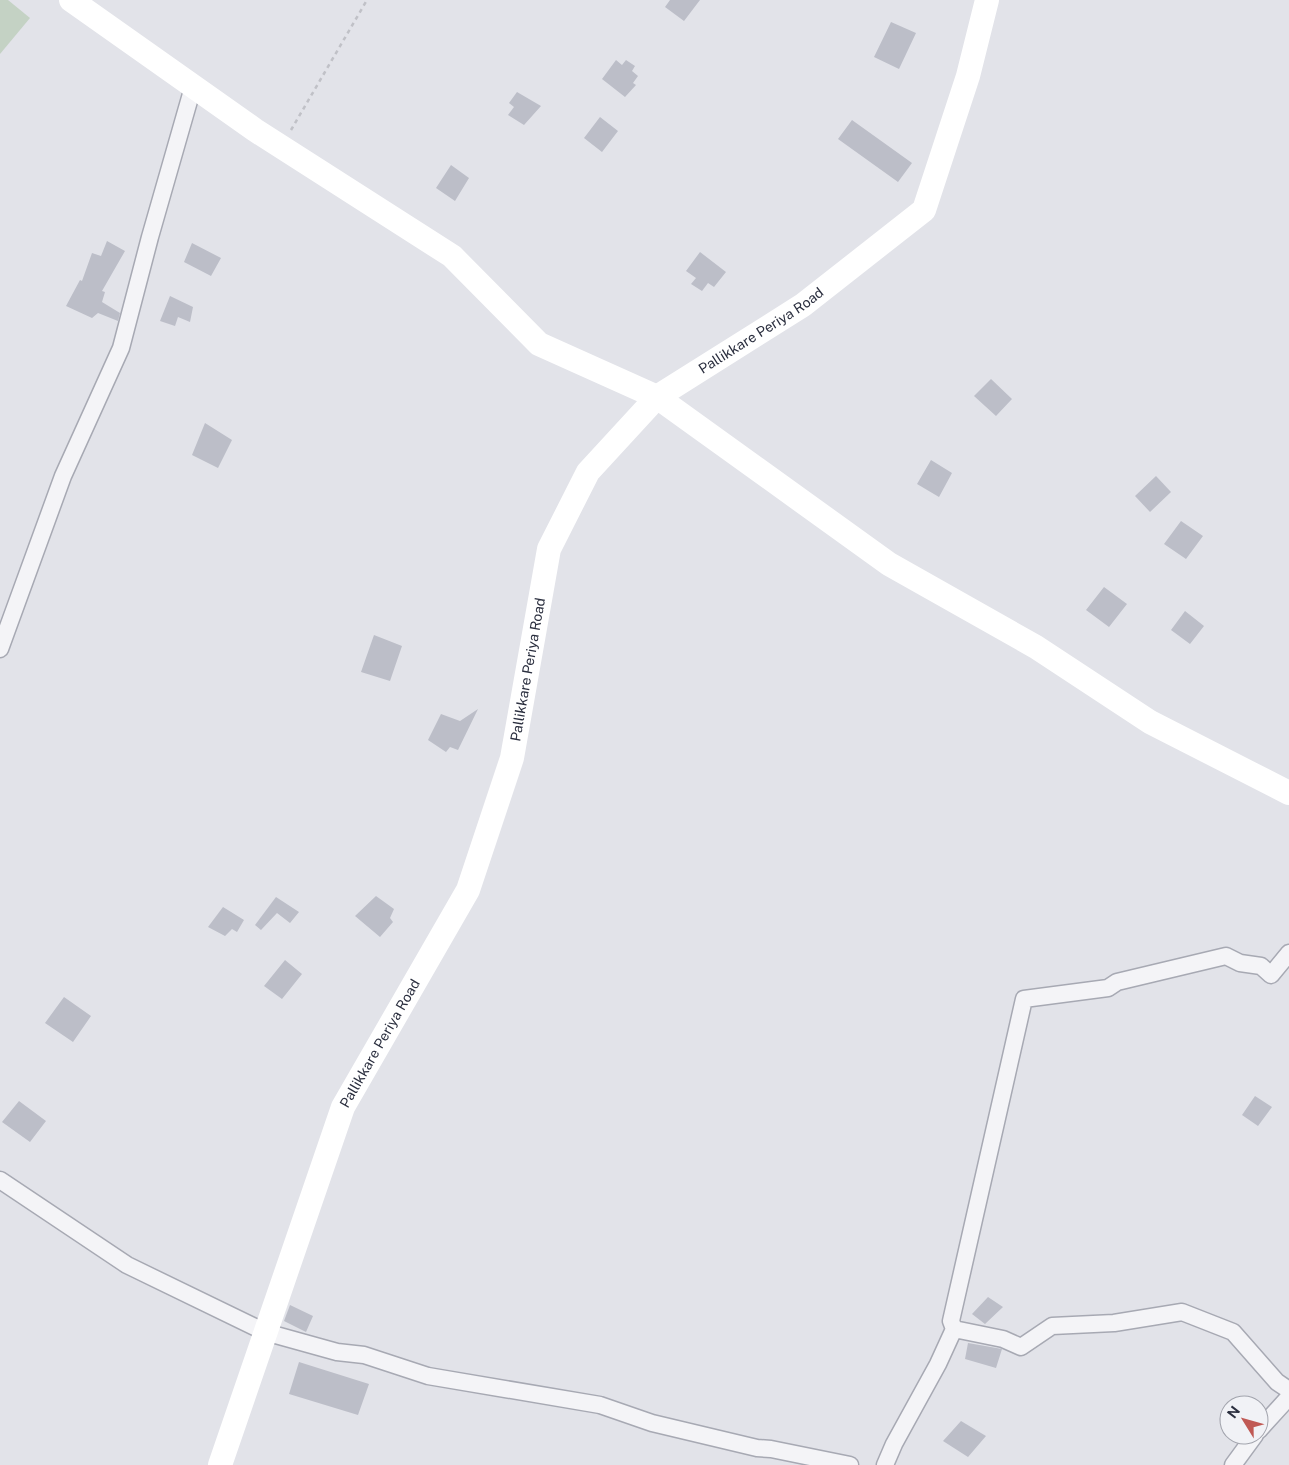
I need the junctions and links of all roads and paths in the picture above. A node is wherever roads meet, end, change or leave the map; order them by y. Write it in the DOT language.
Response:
graph roads {
  1 [pos="71,0"];
  2 [pos="367,0"];
  3 [pos="987,0"];
  4 [pos="193,87"];
  5 [pos="281,147"];
  6 [pos="657,397"];
  7 [pos="0,649"];
  8 [pos="1289,793"];
  9 [pos="1289,953"];
  10 [pos="0,1180"];
  11 [pos="954,1329"];
  12 [pos="265,1332"];
  13 [pos="1289,1390"];
  14 [pos="1289,1397"];
  15 [pos="1269,1419"];
  16 [pos="1247,1445"];
  17 [pos="220,1465"];
  18 [pos="850,1465"];
  19 [pos="886,1465"];
  20 [pos="1232,1465"];
  1 -- 4 [label="main road"];
  2 -- 5 [label="path"];
  3 -- 6 [label="main road, Pallikkare Periya Road"];
  4 -- 5 [label="main road"];
  4 -- 7 [label="street"];
  5 -- 6 [label="main road"];
  6 -- 8 [label="main road"];
  6 -- 12 [label="main road, Pallikkare Periya Road"];
  9 -- 11 [label="street"];
  10 -- 12 [label="street"];
  11 -- 13 [label="street"];
  11 -- 19 [label="street"];
  12 -- 17 [label="main road, Pallikkare Periya Road"];
  12 -- 18 [label="street"];
  14 -- 15 [label="street"];
  16 -- 20 [label="street"];
}
